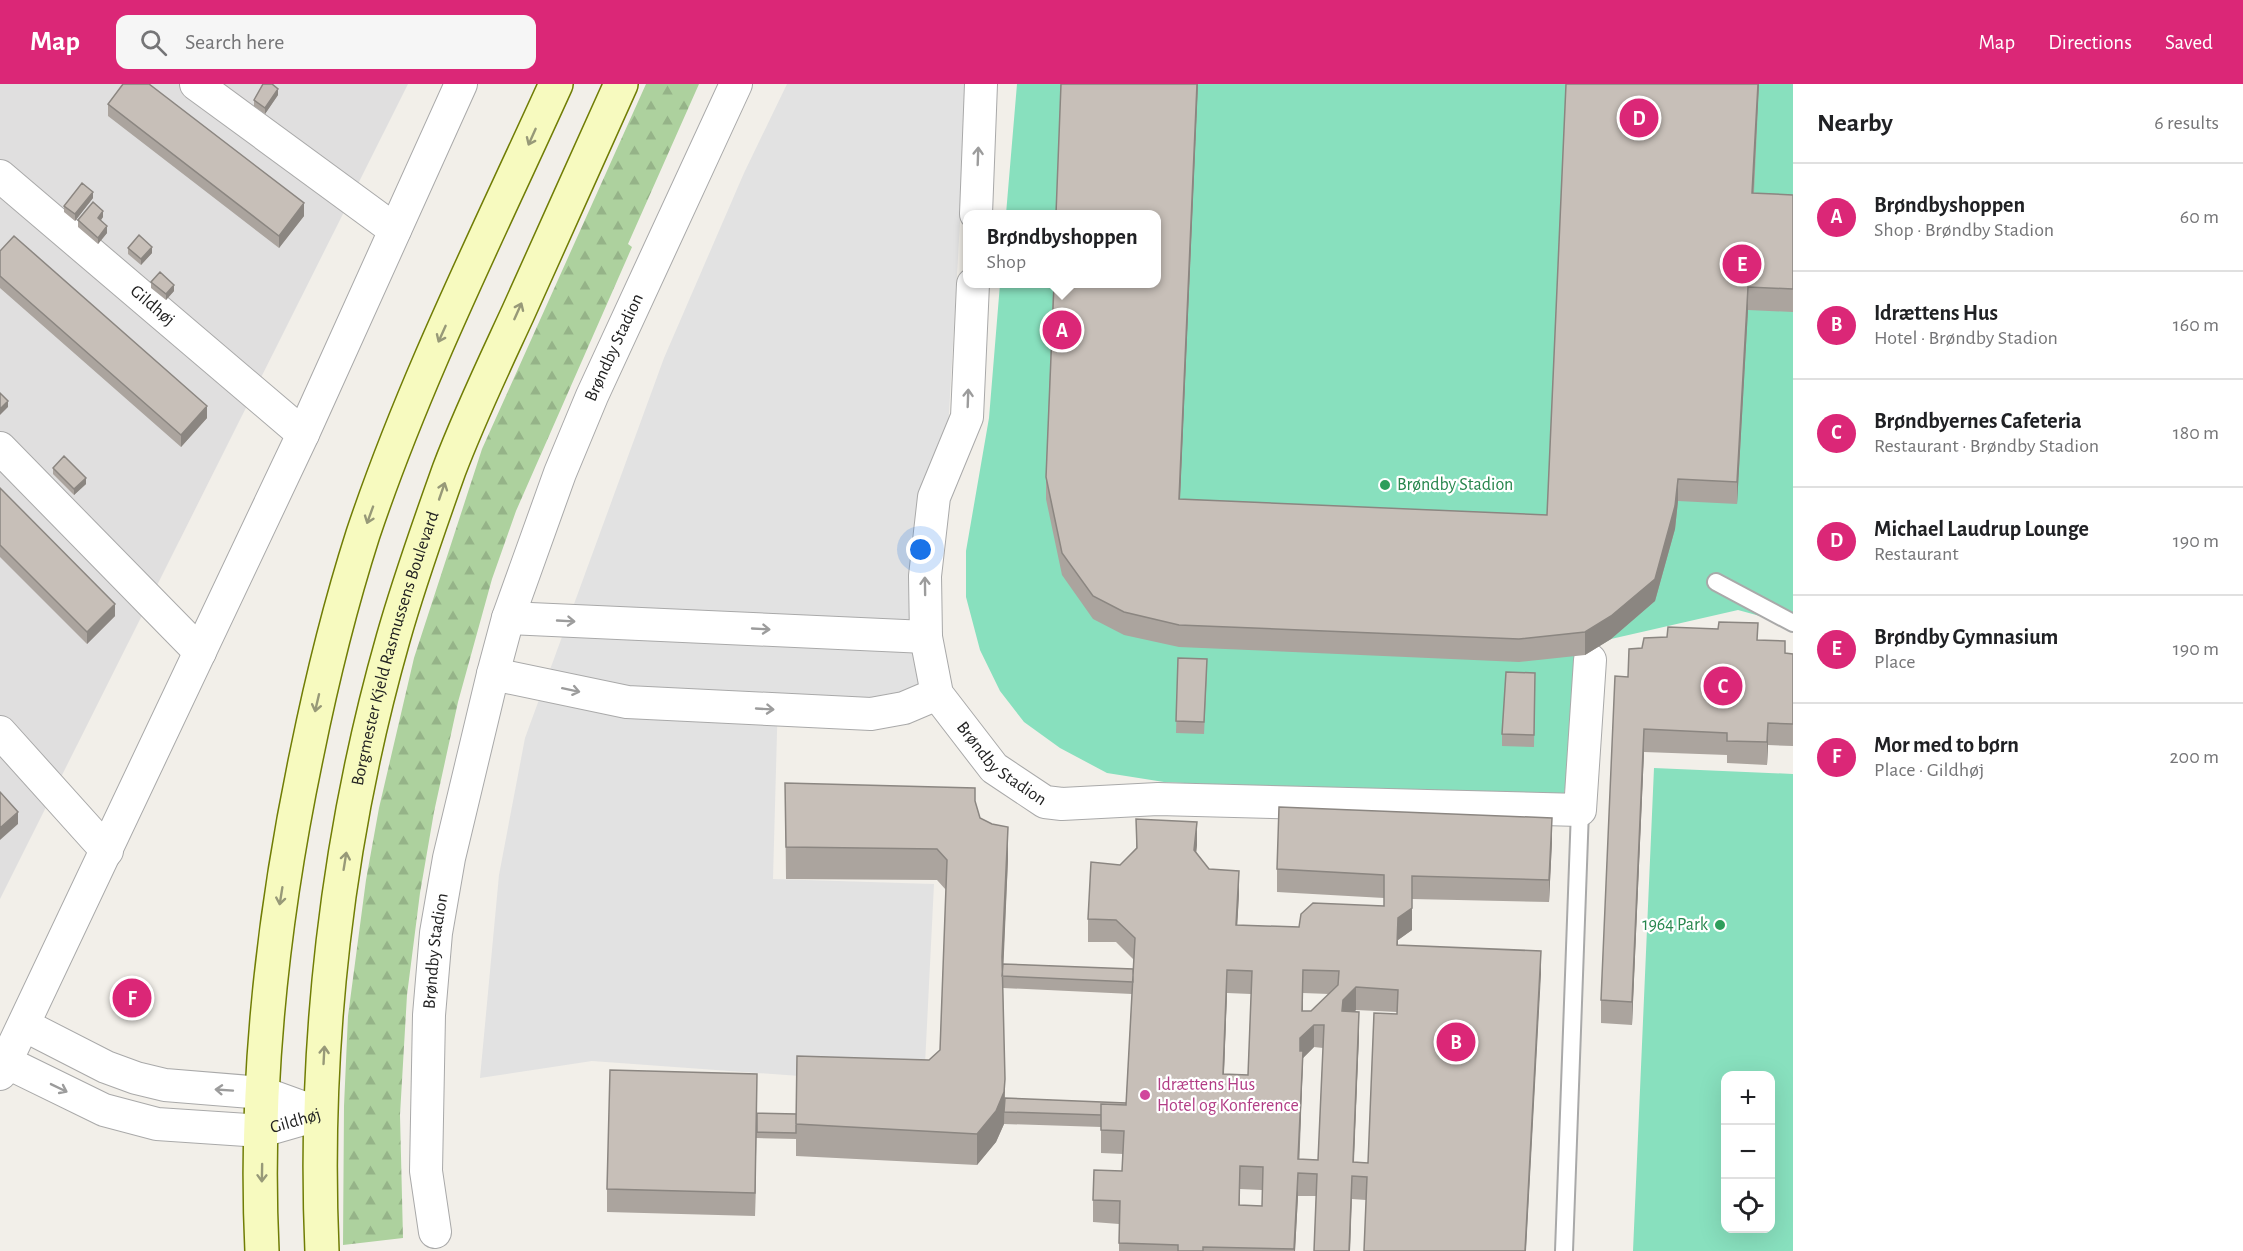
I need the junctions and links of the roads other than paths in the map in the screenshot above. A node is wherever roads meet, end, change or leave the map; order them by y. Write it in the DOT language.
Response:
graph roads {
  1 [pos="196,84"];
  2 [pos="461,84"];
  3 [pos="556,84"];
  4 [pos="621,84"];
  5 [pos="736,84"];
  6 [pos="981,84"];
  7 [pos="0,176"];
  8 [pos="976,210"];
  9 [pos="395,230"];
  10 [pos="973,288"];
  11 [pos="303,434"];
  12 [pos="0,448"];
  13 [pos="1716,582"];
  14 [pos="508,618"];
  15 [pos="1793,623"];
  16 [pos="926,637"];
  17 [pos="200,652"];
  18 [pos="1590,660"];
  19 [pos="493,674"];
  20 [pos="937,694"];
  21 [pos="0,732"];
  22 [pos="1580,810"];
  23 [pos="107,851"];
  24 [pos="24,1025"];
  25 [pos="3,1068"];
  26 [pos="263,1093"];
  27 [pos="321,1114"];
  28 [pos="262,1131"];
  29 [pos="435,1232"];
  30 [pos="262,1251"];
  31 [pos="322,1251"];
  32 [pos="1564,1251"];
  1 -- 9 [label="street"];
  2 -- 9 [label="street, Gildhøj"];
  3 -- 26 [label="street, one-way"];
  27 -- 4 [label="street, Borgmester Kjeld Rasmussens Boulevard, one-way"];
  5 -- 14 [label="street, Brøndby Stadion"];
  8 -- 6 [label="street, one-way"];
  7 -- 11 [label="street, Gildhøj"];
  9 -- 11 [label="street, Gildhøj"];
  16 -- 10 [label="street, Brøndby Stadion, one-way"];
  11 -- 17 [label="street, Gildhøj"];
  12 -- 17 [label="street"];
  13 -- 15 [label="lane"];
  14 -- 16 [label="street, one-way"];
  14 -- 19 [label="street, Brøndby Stadion"];
  16 -- 20 [label="street, Brøndby Stadion"];
  17 -- 23 [label="street, Gildhøj"];
  18 -- 22 [label="street"];
  19 -- 20 [label="street, one-way"];
  19 -- 29 [label="street, Brøndby Stadion"];
  20 -- 22 [label="street, Brøndby Stadion"];
  21 -- 23 [label="street"];
  22 -- 32 [label="lane"];
  23 -- 24 [label="street, Gildhøj"];
  24 -- 25 [label="street, Gildhøj"];
  26 -- 24 [label="street, Gildhøj, one-way"];
  25 -- 28 [label="street, Gildhøj, one-way"];
  26 -- 27 [label="street, Gildhøj"];
  26 -- 28 [label="street"];
  27 -- 28 [label="street, Gildhøj"];
  27 -- 31 [label="street, Borgmester Kjeld Rasmussens Boulevard"];
  28 -- 30 [label="street, one-way"];
}
